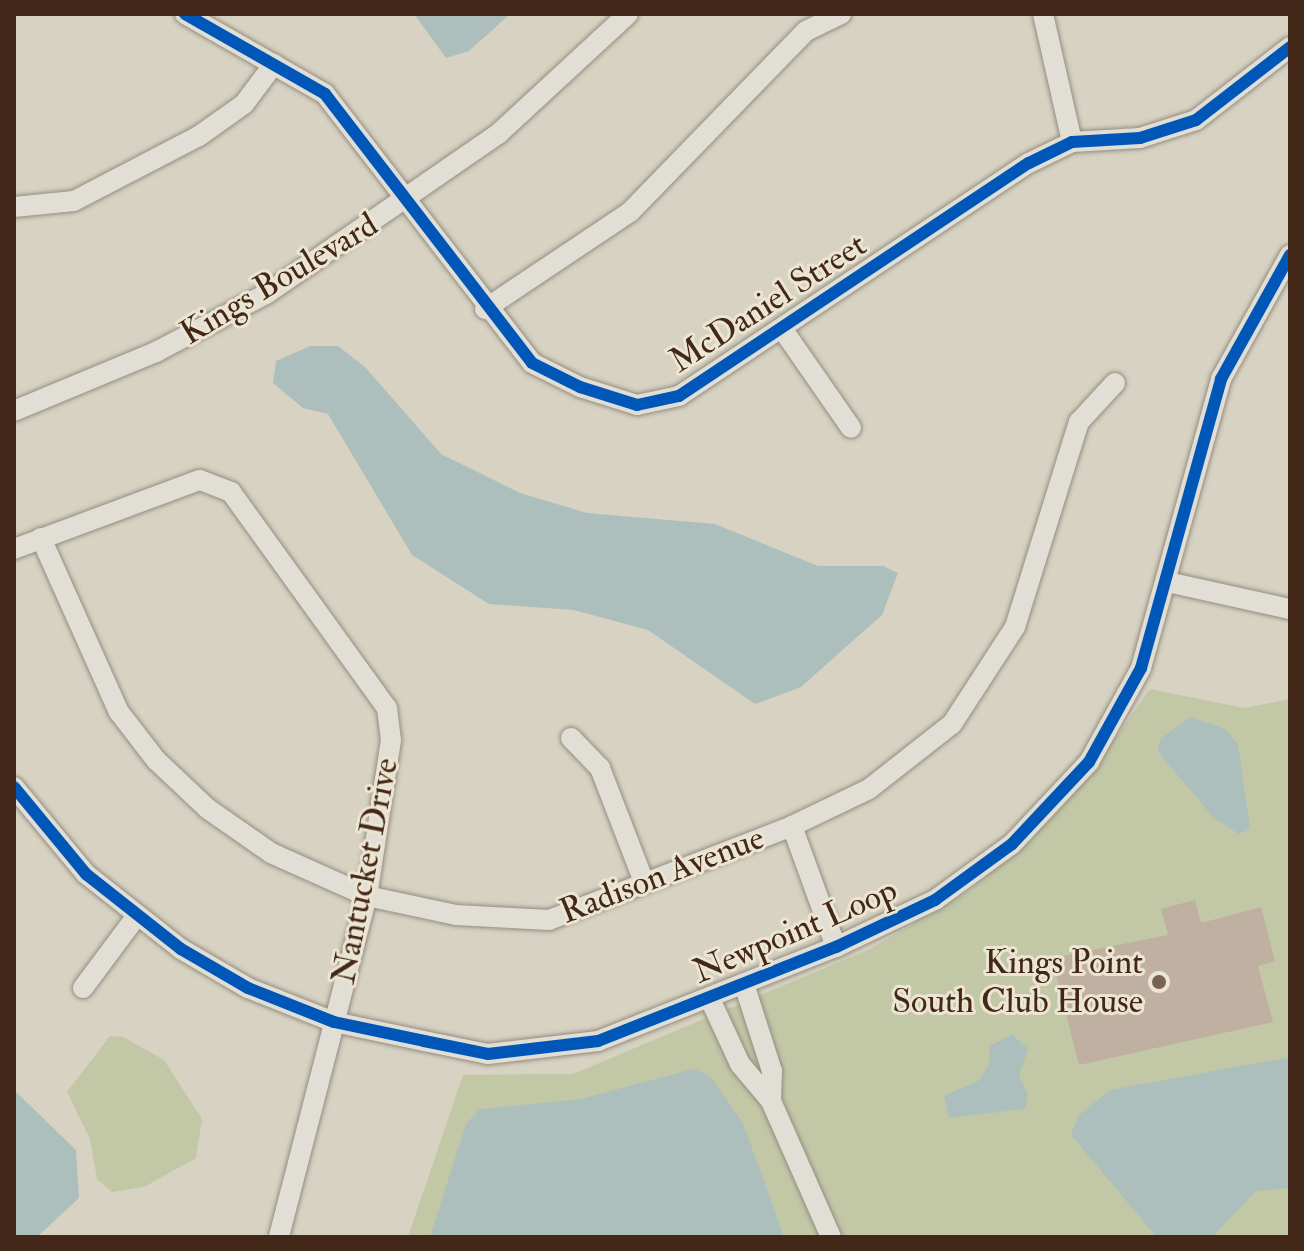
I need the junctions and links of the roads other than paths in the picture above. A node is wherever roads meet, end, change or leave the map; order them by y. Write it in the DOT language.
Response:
graph roads {
  1 [pos="185,14"];
  2 [pos="628,14"];
  3 [pos="841,14"];
  4 [pos="1043,14"];
  5 [pos="1290,47"];
  6 [pos="274,64"];
  7 [pos="1072,142"];
  8 [pos="407,200"];
  9 [pos="14,207"];
  10 [pos="1290,255"];
  11 [pos="485,309"];
  12 [pos="783,330"];
  13 [pos="1115,383"];
  14 [pos="14,411"];
  15 [pos="851,428"];
  16 [pos="41,538"];
  17 [pos="14,549"];
  18 [pos="1167,582"];
  19 [pos="1290,609"];
  20 [pos="571,738"];
  21 [pos="14,787"];
  22 [pos="792,826"];
  23 [pos="644,882"];
  24 [pos="367,896"];
  25 [pos="136,917"];
  26 [pos="836,947"];
  27 [pos="744,984"];
  28 [pos="83,988"];
  29 [pos="710,999"];
  30 [pos="334,1022"];
  31 [pos="771,1101"];
  32 [pos="279,1237"];
  33 [pos="831,1237"];
  1 -- 6 [label="street, McDaniel Street"];
  2 -- 8 [label="street, Kings Boulevard"];
  3 -- 11 [label="street"];
  4 -- 7 [label="street"];
  5 -- 7 [label="street, McDaniel Street"];
  6 -- 8 [label="street, McDaniel Street"];
  6 -- 9 [label="street"];
  7 -- 12 [label="street, McDaniel Street"];
  8 -- 11 [label="street, McDaniel Street"];
  8 -- 14 [label="street, Kings Boulevard"];
  10 -- 18 [label="street, Newpoint Loop"];
  11 -- 12 [label="street, McDaniel Street"];
  12 -- 15 [label="street"];
  13 -- 22 [label="street, Radison Avenue"];
  16 -- 17 [label="street, Nantucket Drive"];
  16 -- 24 [label="street, Radison Avenue"];
  16 -- 24 [label="street, Nantucket Drive"];
  18 -- 19 [label="street"];
  18 -- 26 [label="street, Newpoint Loop"];
  20 -- 23 [label="street"];
  21 -- 25 [label="street, Newpoint Loop"];
  22 -- 23 [label="street, Radison Avenue"];
  22 -- 26 [label="street, Radison Avenue"];
  23 -- 24 [label="street, Radison Avenue"];
  24 -- 30 [label="street, Nantucket Drive"];
  25 -- 28 [label="street"];
  25 -- 30 [label="street, Newpoint Loop"];
  26 -- 27 [label="street, Newpoint Loop"];
  27 -- 29 [label="street, Newpoint Loop"];
  27 -- 31 [label="street"];
  29 -- 30 [label="street, Newpoint Loop"];
  29 -- 31 [label="street"];
  30 -- 32 [label="street, Nantucket Drive"];
  31 -- 33 [label="street"];
}
